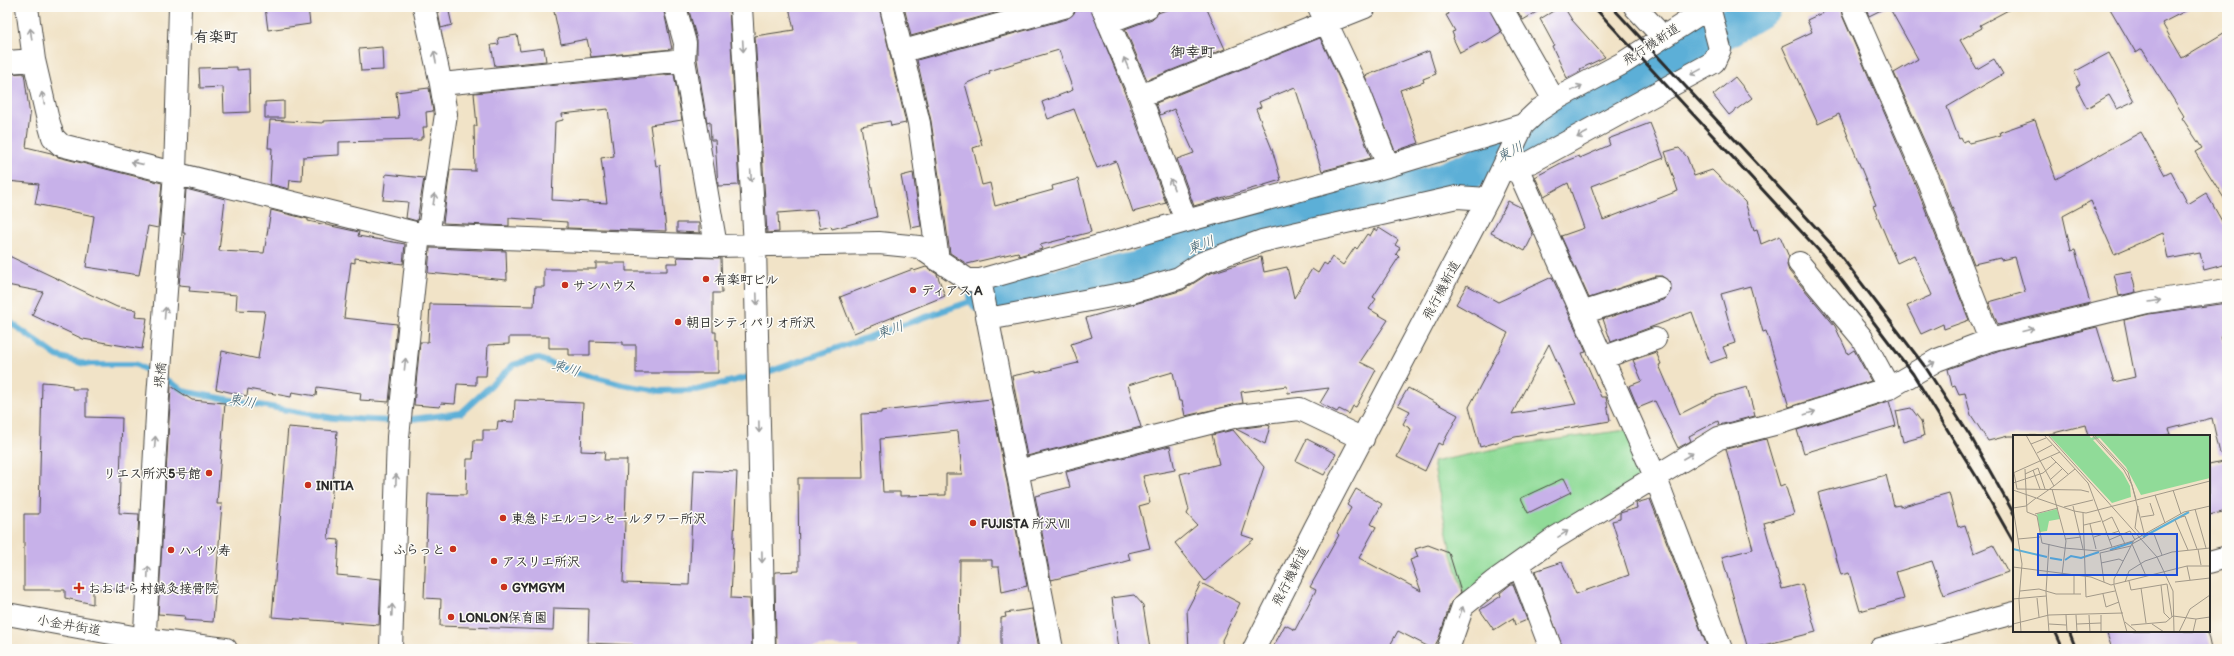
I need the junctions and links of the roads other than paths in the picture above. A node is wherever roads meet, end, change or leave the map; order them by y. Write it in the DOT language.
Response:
graph roads {
  1 [pos="27,7"];
  2 [pos="180,7"];
  3 [pos="424,7"];
  4 [pos="675,7"];
  5 [pos="741,7"];
  6 [pos="891,7"];
  7 [pos="1064,7"];
  8 [pos="1148,7"];
  9 [pos="1365,7"];
  10 [pos="1501,7"];
  11 [pos="1635,7"];
  12 [pos="1710,9"];
  13 [pos="1853,10"];
  14 [pos="1105,15"];
  15 [pos="1322,15"];
  16 [pos="1663,37"];
  17 [pos="903,51"];
  18 [pos="34,60"];
  19 [pos="684,60"];
  20 [pos="7,62"];
  21 [pos="441,84"];
  22 [pos="1140,96"];
  23 [pos="1554,100"];
  24 [pos="1522,128"];
  25 [pos="1506,164"];
  26 [pos="1388,166"];
  27 [pos="175,172"];
  28 [pos="1488,199"];
  29 [pos="1186,221"];
  30 [pos="423,235"];
  31 [pos="716,246"];
  32 [pos="755,246"];
  33 [pos="938,260"];
  34 [pos="1799,262"];
  35 [pos="1659,288"];
  36 [pos="2227,290"];
  37 [pos="984,298"];
  38 [pos="1582,313"];
  39 [pos="1655,339"];
  40 [pos="1990,340"];
  41 [pos="1602,358"];
  42 [pos="1889,388"];
  43 [pos="1363,439"];
  44 [pos="1018,471"];
  45 [pos="1654,476"];
  46 [pos="2227,557"];
  47 [pos="2210,562"];
  48 [pos="1519,564"];
  49 [pos="2013,613"];
  50 [pos="7,614"];
  51 [pos="144,644"];
  52 [pos="226,649"];
  53 [pos="391,649"];
  54 [pos="764,649"];
  55 [pos="1052,649"];
  56 [pos="1254,649"];
  57 [pos="1448,649"];
  58 [pos="1551,649"];
  59 [pos="1721,649"];
  60 [pos="1880,649"];
  18 -- 1 [label="street, one-way"];
  2 -- 27 [label="street, 堺橋"];
  21 -- 3 [label="street, one-way"];
  4 -- 19 [label="street"];
  5 -- 32 [label="street, one-way"];
  6 -- 17 [label="street"];
  7 -- 17 [label="street"];
  8 -- 14 [label="street"];
  9 -- 15 [label="street"];
  10 -- 23 [label="street"];
  11 -- 16 [label="street"];
  12 -- 16 [label="street, 飛行機新道"];
  12 -- 25 [label="street, one-way"];
  13 -- 40 [label="street"];
  22 -- 14 [label="street, one-way"];
  15 -- 22 [label="street"];
  15 -- 26 [label="street"];
  23 -- 16 [label="street, 飛行機新道, one-way"];
  17 -- 33 [label="street"];
  18 -- 20 [label="street"];
  27 -- 18 [label="street, one-way"];
  19 -- 21 [label="street"];
  19 -- 31 [label="street"];
  30 -- 21 [label="street, one-way"];
  29 -- 22 [label="street, one-way"];
  23 -- 24 [label="street, 飛行機新道"];
  24 -- 25 [label="street, 飛行機新道"];
  24 -- 26 [label="street"];
  25 -- 28 [label="street, 飛行機新道"];
  25 -- 38 [label="street"];
  26 -- 29 [label="street"];
  27 -- 30 [label="street"];
  51 -- 27 [label="street, 堺橋, one-way"];
  28 -- 37 [label="street"];
  28 -- 43 [label="street, 飛行機新道"];
  29 -- 37 [label="street"];
  30 -- 31 [label="street"];
  53 -- 30 [label="street, one-way"];
  31 -- 32 [label="street"];
  32 -- 33 [label="street"];
  32 -- 54 [label="street, one-way"];
  33 -- 37 [label="street"];
  34 -- 42 [label="street"];
  35 -- 38 [label="street"];
  40 -- 36 [label="street, one-way"];
  37 -- 44 [label="street"];
  38 -- 41 [label="street"];
  39 -- 41 [label="street"];
  42 -- 40 [label="street, one-way"];
  41 -- 45 [label="street"];
  45 -- 42 [label="street, one-way"];
  43 -- 44 [label="street"];
  43 -- 56 [label="street, 飛行機新道"];
  44 -- 55 [label="street"];
  48 -- 45 [label="street, one-way"];
  45 -- 59 [label="street"];
  46 -- 47 [label="street"];
  57 -- 48 [label="street, one-way"];
  48 -- 58 [label="street"];
  49 -- 60 [label="street"];
  50 -- 51 [label="street, 小金井街道"];
  51 -- 52 [label="street, 小金井街道"];
}
